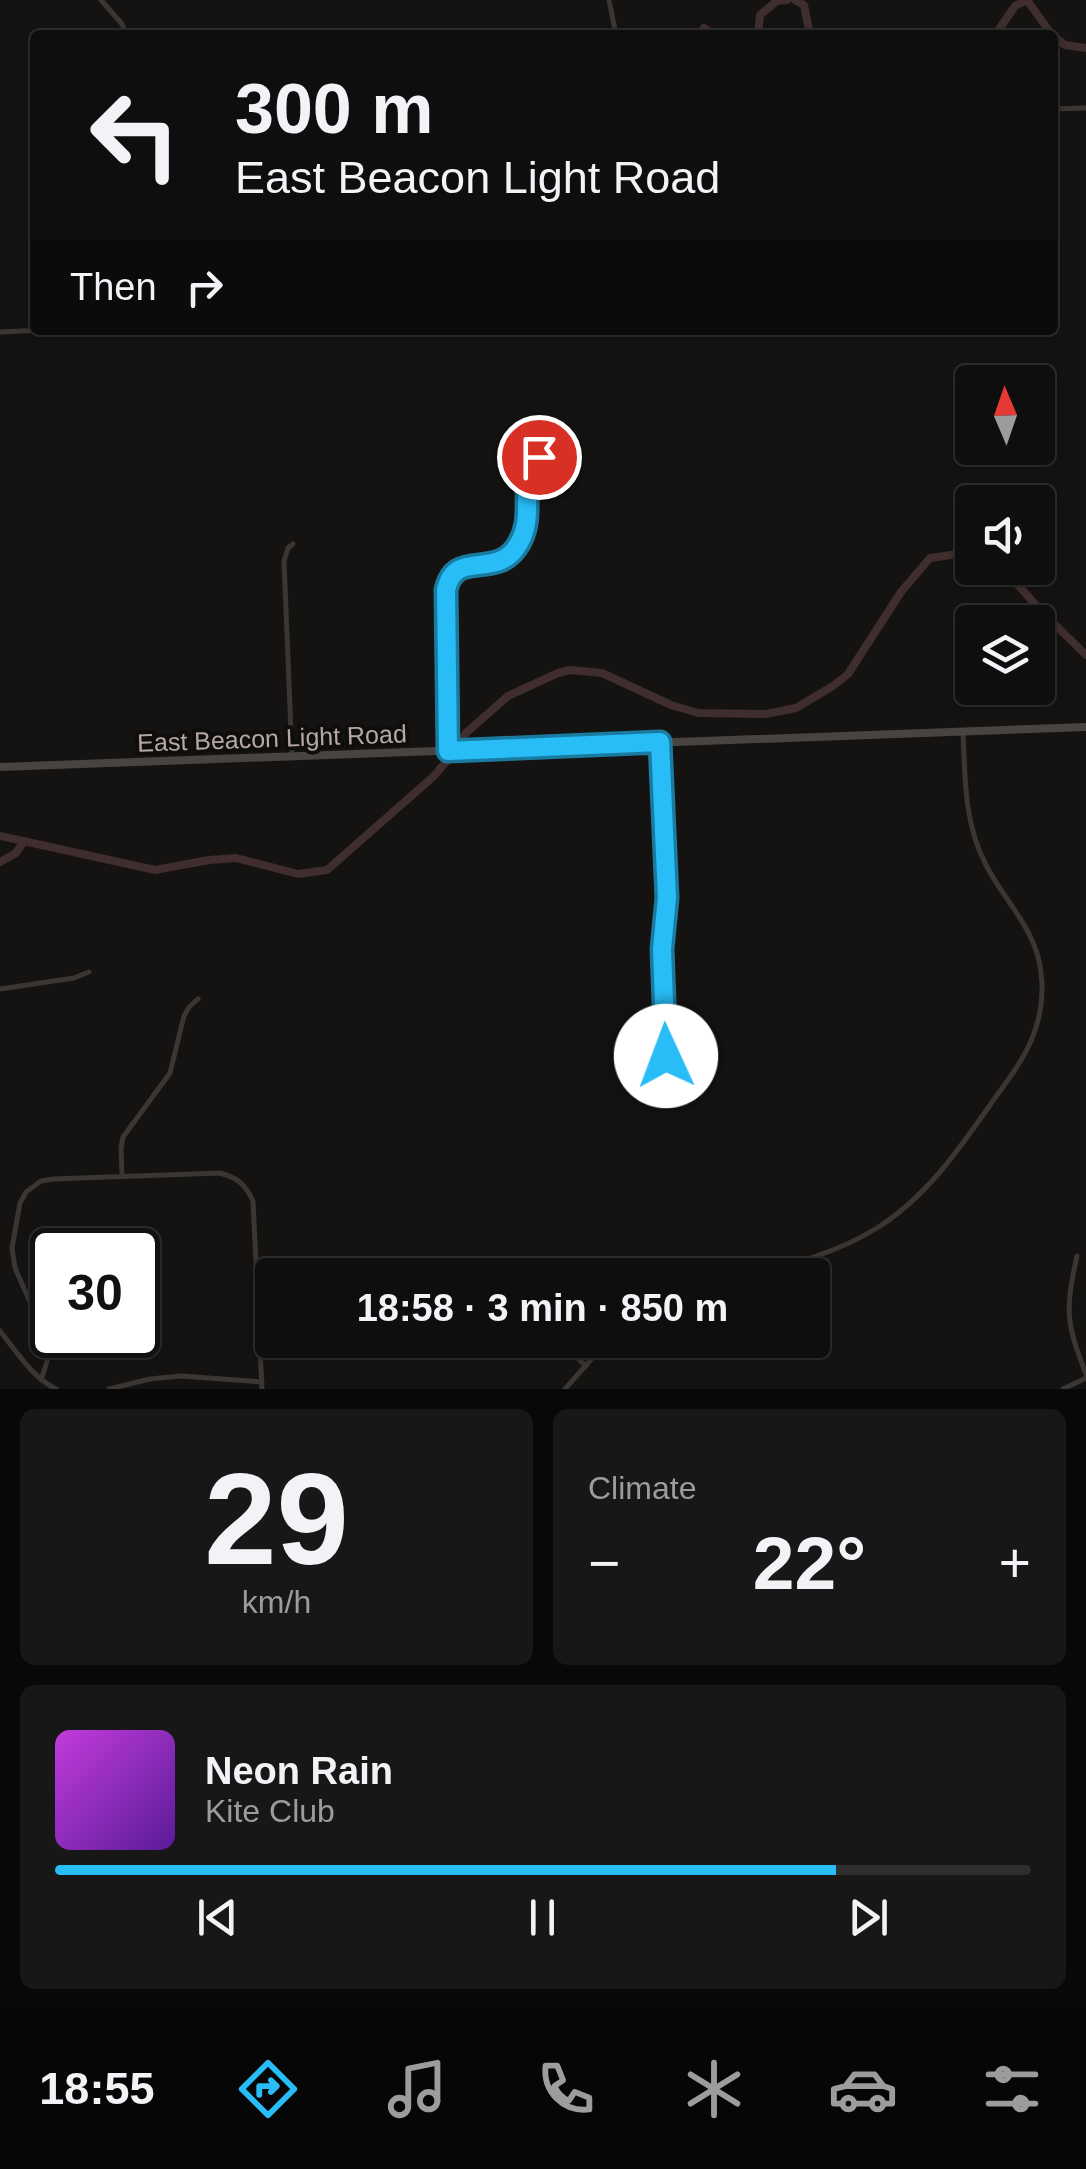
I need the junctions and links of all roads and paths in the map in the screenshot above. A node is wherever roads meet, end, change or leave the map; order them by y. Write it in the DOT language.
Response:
graph roads {
  1 [pos="101,0"];
  2 [pos="610,0"];
  3 [pos="125,30"];
  4 [pos="615,30"];
  5 [pos="1086,108"];
  6 [pos="1058,109"];
  7 [pos="30,331"];
  8 [pos="0,332"];
  9 [pos="569,438"];
  10 [pos="294,544"];
  11 [pos="1086,727"];
  12 [pos="963,731"];
  13 [pos="660,742"];
  14 [pos="448,751"];
  15 [pos="292,757"];
  16 [pos="0,767"];
  17 [pos="89,972"];
  18 [pos="0,989"];
  19 [pos="198,999"];
  20 [pos="666,1056"];
  21 [pos="122,1176"];
  22 [pos="1077,1256"];
  23 [pos="813,1258"];
  24 [pos="0,1330"];
  25 [pos="577,1358"];
  26 [pos="595,1358"];
  27 [pos="586,1366"];
  28 [pos="1086,1376"];
  29 [pos="41,1380"];
  30 [pos="262,1386"];
  31 [pos="56,1389"];
  32 [pos="109,1389"];
  33 [pos="566,1389"];
  34 [pos="1062,1389"];
  1 -- 3 [label="street"];
  2 -- 4 [label="street"];
  5 -- 6 [label="street"];
  7 -- 8 [label="street"];
  9 -- 14 [label="street"];
  10 -- 15 [label="street"];
  11 -- 12 [label="main road, East Beacon Light Road"];
  12 -- 13 [label="main road, East Beacon Light Road"];
  12 -- 23 [label="street"];
  13 -- 14 [label="main road, East Beacon Light Road"];
  13 -- 20 [label="street"];
  14 -- 15 [label="main road, East Beacon Light Road"];
  15 -- 16 [label="main road, East Beacon Light Road"];
  17 -- 18 [label="street"];
  19 -- 21 [label="street"];
  21 -- 29 [label="street"];
  21 -- 30 [label="street"];
  22 -- 28 [label="street"];
  24 -- 29 [label="street"];
  25 -- 27 [label="street"];
  26 -- 27 [label="street"];
  27 -- 33 [label="street"];
  28 -- 34 [label="street"];
  29 -- 31 [label="street"];
  30 -- 32 [label="street"];
}
